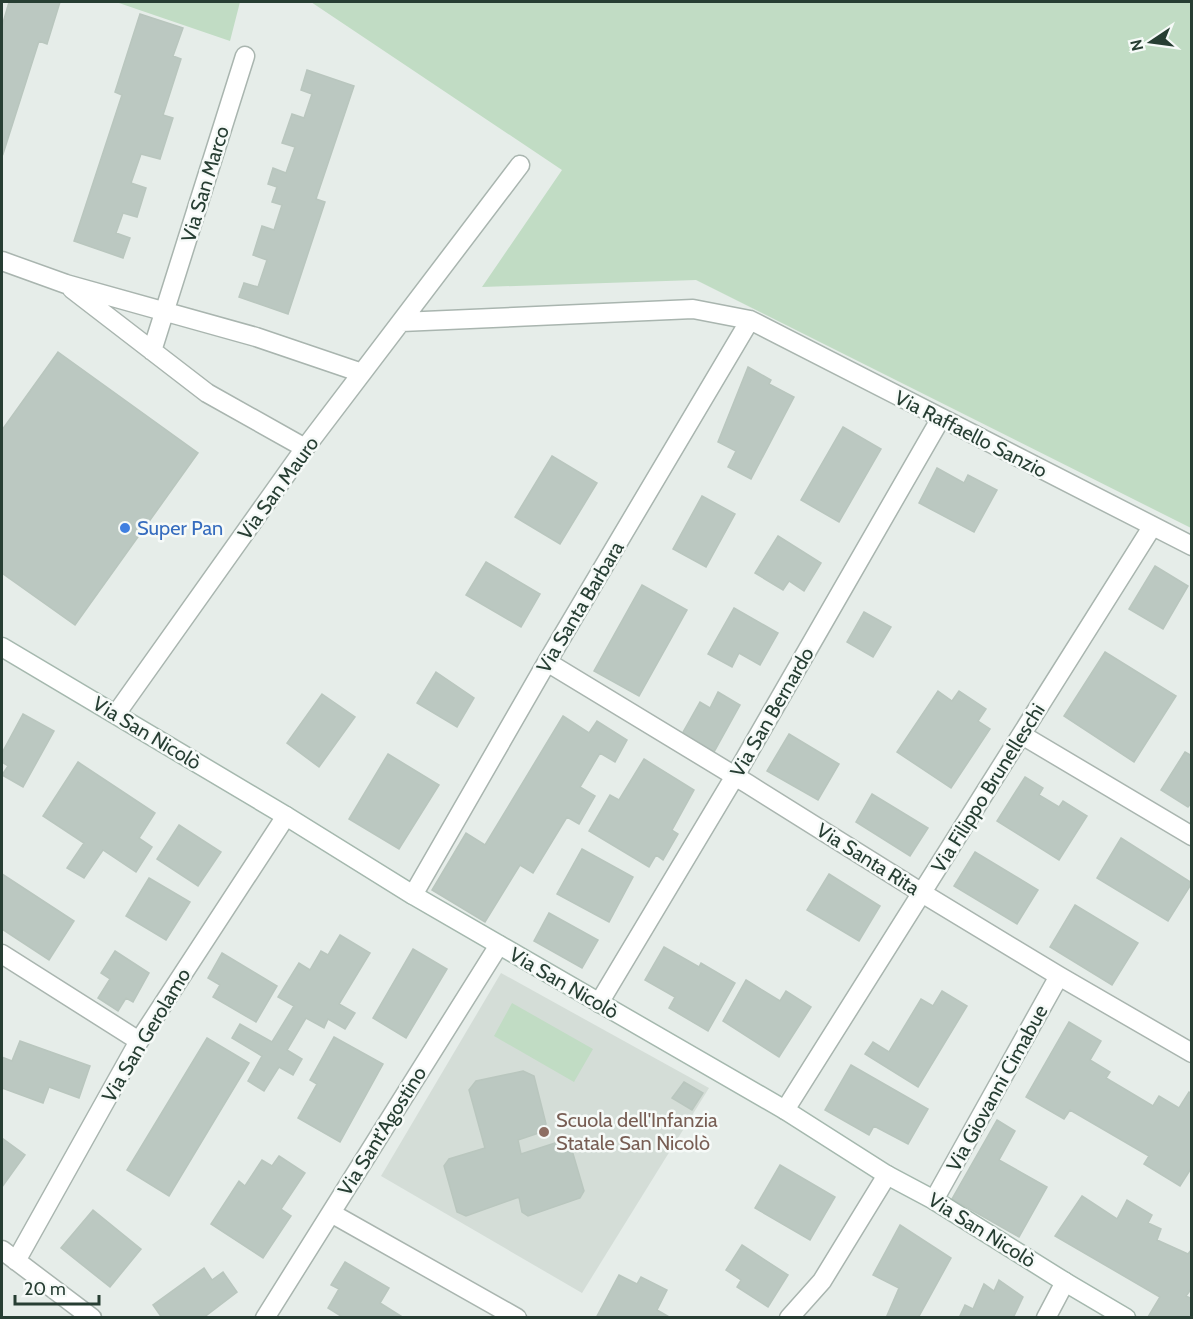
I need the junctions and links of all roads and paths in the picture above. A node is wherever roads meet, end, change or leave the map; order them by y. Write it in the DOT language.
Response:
graph roads {
  1 [pos="245,56"];
  2 [pos="520,165"];
  3 [pos="2,261"];
  4 [pos="66,284"];
  5 [pos="165,311"];
  6 [pos="750,320"];
  7 [pos="401,322"];
  8 [pos="152,351"];
  9 [pos="362,373"];
  10 [pos="941,418"];
  11 [pos="305,448"];
  12 [pos="1152,527"];
  13 [pos="1191,546"];
  14 [pos="2,647"];
  15 [pos="547,662"];
  16 [pos="116,714"];
  17 [pos="1022,735"];
  18 [pos="735,776"];
  19 [pos="286,816"];
  20 [pos="1191,836"];
  21 [pos="922,893"];
  22 [pos="412,896"];
  23 [pos="499,945"];
  24 [pos="2,954"];
  25 [pos="1059,976"];
  26 [pos="599,1004"];
  27 [pos="139,1041"];
  28 [pos="1191,1053"];
  29 [pos="785,1110"];
  30 [pos="887,1175"];
  31 [pos="934,1200"];
  32 [pos="331,1213"];
  33 [pos="9,1255"];
  34 [pos="1065,1282"];
  35 [pos="92,1317"];
  36 [pos="265,1317"];
  37 [pos="517,1317"];
  38 [pos="789,1317"];
  39 [pos="1046,1317"];
  40 [pos="1126,1317"];
  1 -- 5 [label="street, Via San Marco"];
  2 -- 7 [label="street, Via San Mauro"];
  3 -- 4 [label="street"];
  4 -- 5 [label="street"];
  4 -- 8 [label="street"];
  5 -- 8 [label="street, Via San Marco"];
  5 -- 9 [label="street"];
  6 -- 7 [label="street"];
  6 -- 10 [label="street, Via Raffaello Sanzio"];
  6 -- 15 [label="street, Via Santa Barbara"];
  7 -- 9 [label="street, Via San Mauro"];
  8 -- 11 [label="street"];
  9 -- 11 [label="street, Via San Mauro"];
  10 -- 12 [label="street, Via Raffaello Sanzio"];
  10 -- 18 [label="street, Via San Bernardo"];
  11 -- 16 [label="street, Via San Mauro"];
  12 -- 13 [label="street, Via Raffaello Sanzio"];
  12 -- 17 [label="street, Via Filippo Brunelleschi"];
  14 -- 16 [label="street, Via San Nicolò"];
  15 -- 18 [label="street, Via Santa Rita"];
  15 -- 22 [label="street, Via Santa Barbara"];
  16 -- 19 [label="street, Via San Nicolò"];
  17 -- 20 [label="street"];
  17 -- 21 [label="street, Via Filippo Brunelleschi"];
  18 -- 21 [label="street, Via Santa Rita"];
  18 -- 26 [label="street, Via San Bernardo"];
  19 -- 22 [label="street, Via San Nicolò"];
  19 -- 27 [label="street, Via San Gerolamo"];
  21 -- 25 [label="street, Via Santa Rita"];
  21 -- 29 [label="street, Via Filippo Brunelleschi"];
  22 -- 23 [label="street, Via San Nicolò"];
  23 -- 26 [label="street, Via San Nicolò"];
  23 -- 32 [label="street, Via Sant'Agostino"];
  24 -- 27 [label="street"];
  25 -- 28 [label="street, Via Santa Rita"];
  25 -- 31 [label="street, Via Giovanni Cimabue"];
  26 -- 29 [label="street, Via San Nicolò"];
  27 -- 33 [label="street, Via San Gerolamo"];
  29 -- 30 [label="street, Via San Nicolò"];
  30 -- 31 [label="street, Via San Nicolò"];
  30 -- 38 [label="street"];
  31 -- 34 [label="street, Via San Nicolò"];
  32 -- 36 [label="street, Via Sant'Agostino"];
  32 -- 37 [label="street"];
  33 -- 35 [label="street"];
  34 -- 39 [label="street"];
  34 -- 40 [label="street, Via San Nicolò"];
}
